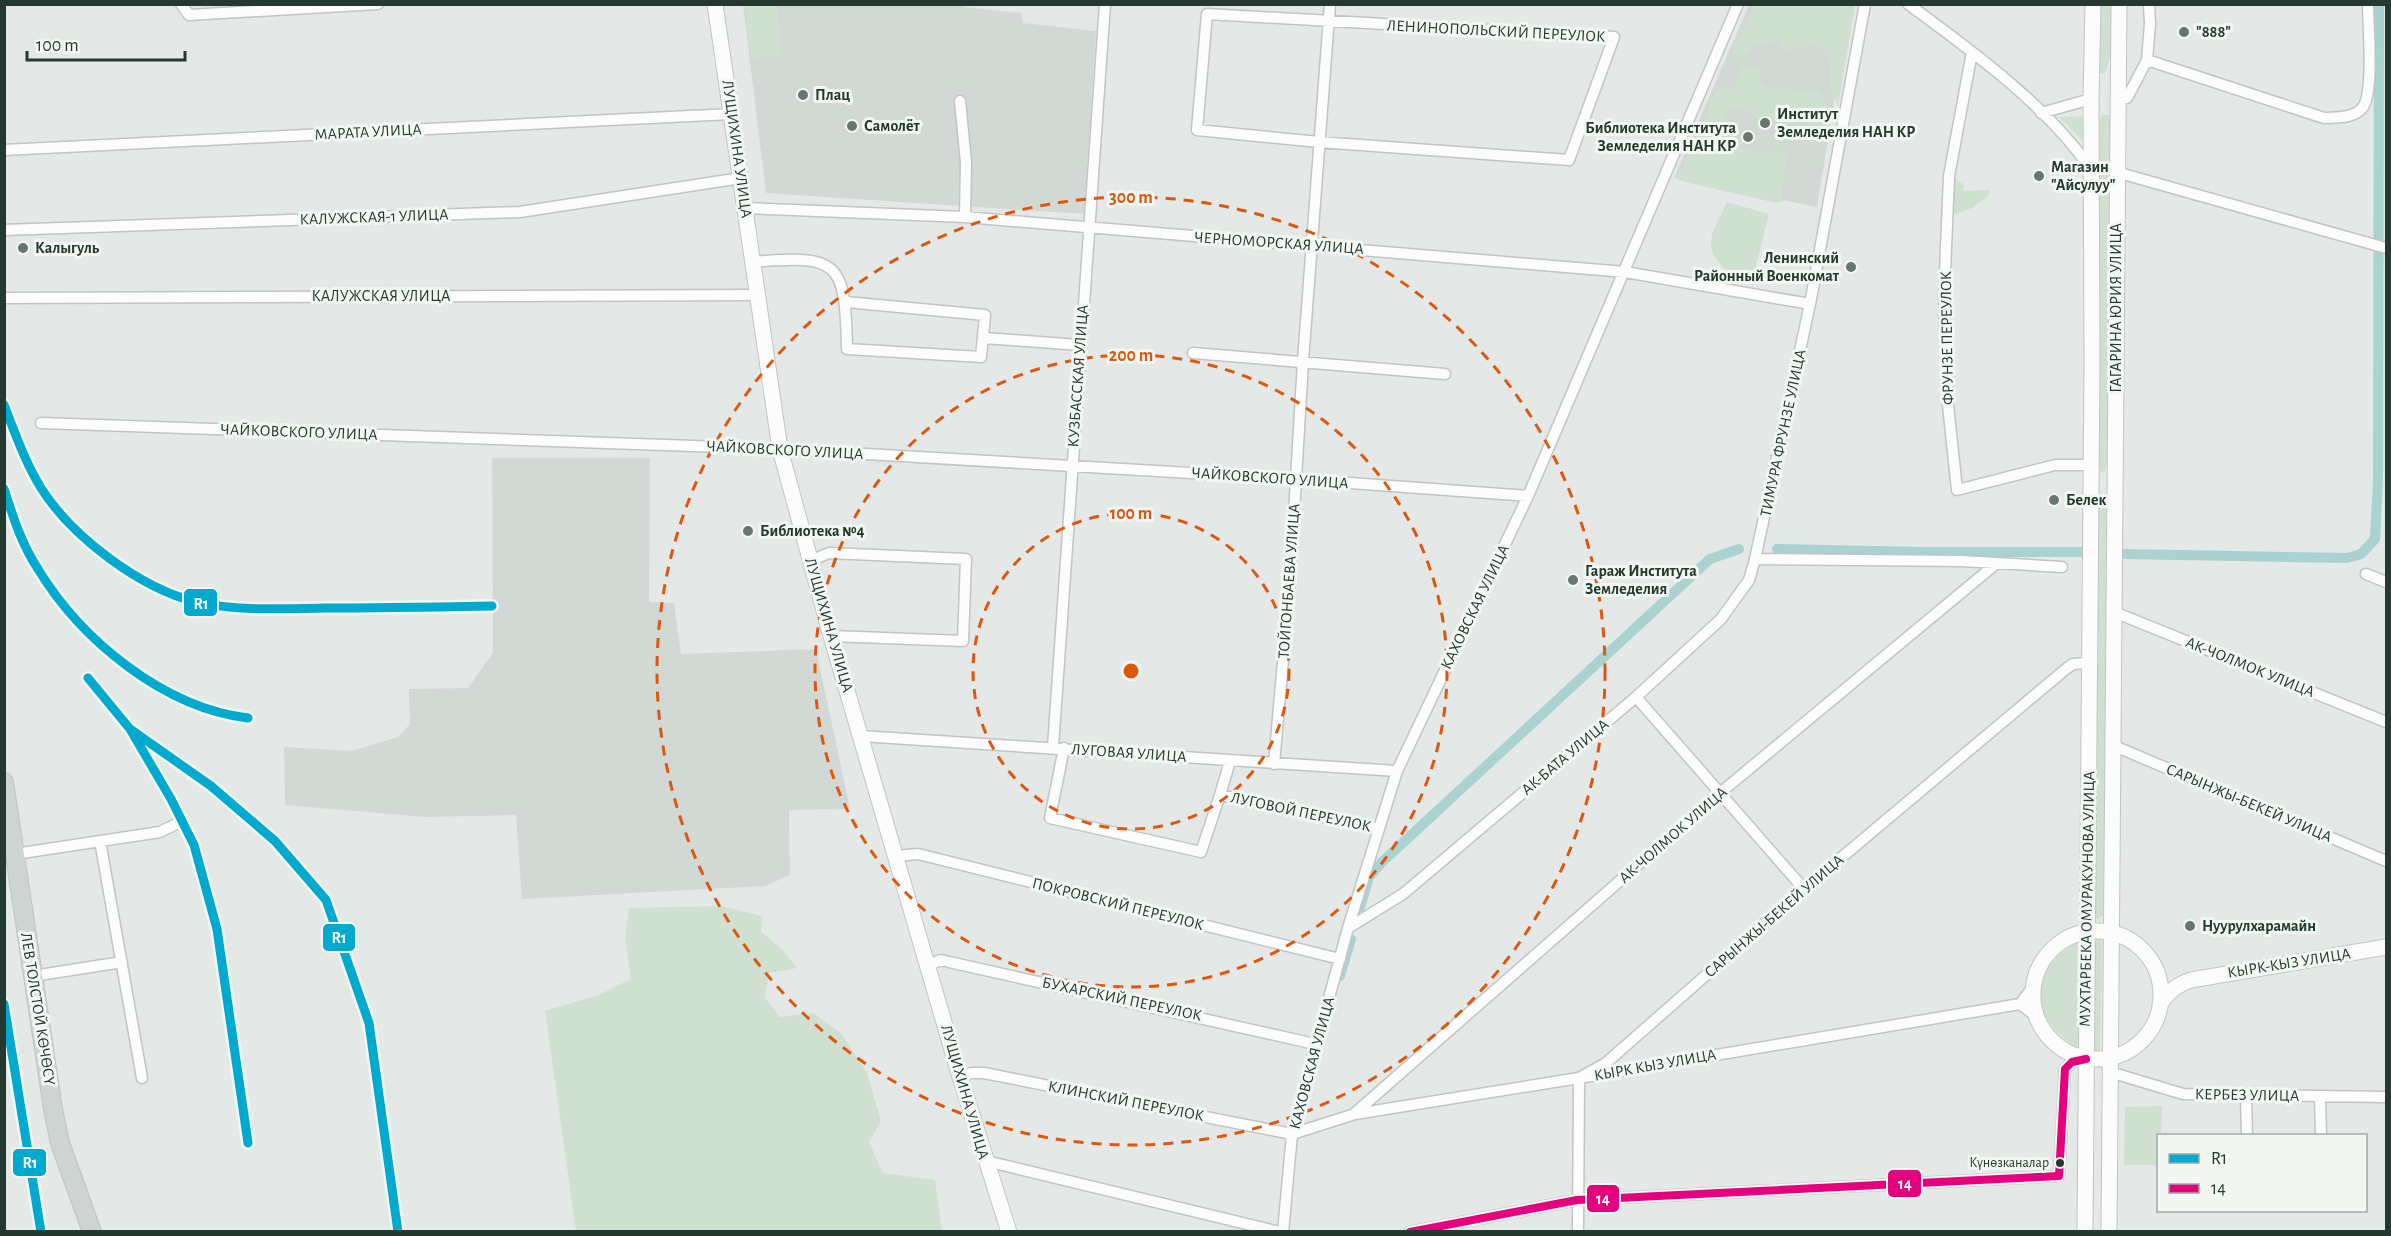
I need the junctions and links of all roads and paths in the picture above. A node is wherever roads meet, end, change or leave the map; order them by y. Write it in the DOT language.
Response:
graph roads {
  1 [pos="181,4"];
  2 [pos="378,4"];
  3 [pos="716,4"];
  4 [pos="1105,4"];
  5 [pos="1330,4"];
  6 [pos="1738,4"];
  7 [pos="1865,4"];
  8 [pos="1908,4"];
  9 [pos="2093,4"];
  10 [pos="2119,4"];
  11 [pos="2149,4"];
  12 [pos="2368,4"];
  13 [pos="1329,21"];
  14 [pos="1972,52"];
  15 [pos="2146,60"];
  16 [pos="2118,98"];
  17 [pos="2091,99"];
  18 [pos="960,100"];
  19 [pos="2041,113"];
  20 [pos="731,114"];
  21 [pos="1319,142"];
  22 [pos="4,150"];
  23 [pos="2091,168"];
  24 [pos="2116,172"];
  25 [pos="741,178"];
  26 [pos="745,208"];
  27 [pos="965,217"];
  28 [pos="1090,228"];
  29 [pos="4,230"];
  30 [pos="1312,245"];
  31 [pos="2386,248"];
  32 [pos="753,262"];
  33 [pos="1625,272"];
  34 [pos="758,295"];
  35 [pos="4,298"];
  36 [pos="846,302"];
  37 [pos="1810,304"];
  38 [pos="984,338"];
  39 [pos="1080,345"];
  40 [pos="1192,353"];
  41 [pos="1303,361"];
  42 [pos="1445,374"];
  43 [pos="40,423"];
  44 [pos="780,449"];
  45 [pos="2091,465"];
  46 [pos="1072,466"];
  47 [pos="1295,479"];
  48 [pos="1528,496"];
  49 [pos="1755,559"];
  50 [pos="810,561"];
  51 [pos="1997,563"];
  52 [pos="2062,567"];
  53 [pos="2090,567"];
  54 [pos="2366,573"];
  55 [pos="2386,582"];
  56 [pos="2114,612"];
  57 [pos="831,636"];
  58 [pos="2089,663"];
  59 [pos="1636,697"];
  60 [pos="2386,722"];
  61 [pos="861,736"];
  62 [pos="2112,744"];
  63 [pos="1058,748"];
  64 [pos="1230,761"];
  65 [pos="1274,764"];
  66 [pos="1397,771"];
  67 [pos="4,782"];
  68 [pos="1720,793"];
  69 [pos="1220,795"];
  70 [pos="182,821"];
  71 [pos="1379,829"];
  72 [pos="100,841"];
  73 [pos="15,854"];
  74 [pos="896,856"];
  75 [pos="2386,861"];
  76 [pos="1804,889"];
  77 [pos="1348,928"];
  78 [pos="2088,931"];
  79 [pos="2111,932"];
  80 [pos="2386,947"];
  81 [pos="1340,959"];
  82 [pos="122,962"];
  83 [pos="928,964"];
  84 [pos="2152,964"];
  85 [pos="33,976"];
  86 [pos="2191,980"];
  87 [pos="2033,987"];
  88 [pos="2020,1004"];
  89 [pos="2160,1004"];
  90 [pos="2036,1016"];
  91 [pos="1315,1044"];
  92 [pos="2086,1059"];
  93 [pos="2110,1065"];
  94 [pos="960,1077"];
  95 [pos="142,1078"];
  96 [pos="1579,1078"];
  97 [pos="2246,1095"];
  98 [pos="2320,1096"];
  99 [pos="2386,1097"];
  100 [pos="1355,1114"];
  101 [pos="1292,1134"];
  102 [pos="2247,1134"];
  103 [pos="2321,1134"];
  104 [pos="986,1161"];
  105 [pos="1577,1200"];
  106 [pos="92,1232"];
  107 [pos="1009,1232"];
  108 [pos="1281,1232"];
  109 [pos="1410,1232"];
  110 [pos="1578,1232"];
  111 [pos="2085,1232"];
  112 [pos="2109,1232"];
  1 -- 2 [label="street"];
  3 -- 20 [label="main road, ЛУЩИХИНА УЛИЦА"];
  4 -- 28 [label="street, КУЗБАССКАЯ УЛИЦА"];
  5 -- 13 [label="street, ТОЙГОНБАЕВА УЛИЦА"];
  6 -- 33 [label="street, КАХОВСКАЯ УЛИЦА"];
  7 -- 37 [label="street, ТИМУРА ФРУНЗЕ УЛИЦА"];
  8 -- 14 [label="street"];
  9 -- 17 [label="main road, ГАГАРИНА ЮРИЯ УЛИЦА"];
  10 -- 16 [label="main road, ГАГАРИНА ЮРИЯ УЛИЦА"];
  11 -- 15 [label="street"];
  12 -- 15 [label="street"];
  13 -- 21 [label="street, ТОЙГОНБАЕВА УЛИЦА"];
  13 -- 21 [label="street, ЛЕНИНОПОЛЬСКИЙ ПЕРЕУЛОК"];
  13 -- 21 [label="street, ЛЕНИНОПОЛЬСКИЙ ПЕРЕУЛОК"];
  14 -- 19 [label="street"];
  14 -- 45 [label="street, ФРУНЗЕ ПЕРЕУЛОК"];
  15 -- 16 [label="street"];
  16 -- 17 [label="main road"];
  16 -- 24 [label="main road, ГАГАРИНА ЮРИЯ УЛИЦА"];
  17 -- 19 [label="street"];
  17 -- 23 [label="main road, ГАГАРИНА ЮРИЯ УЛИЦА"];
  18 -- 27 [label="street"];
  19 -- 23 [label="street"];
  20 -- 22 [label="street, МАРАТА УЛИЦА"];
  20 -- 25 [label="main road, ЛУЩИХИНА УЛИЦА"];
  21 -- 30 [label="street, ТОЙГОНБАЕВА УЛИЦА"];
  23 -- 45 [label="main road, ГАГАРИНА ЮРИЯ УЛИЦА"];
  24 -- 31 [label="street"];
  24 -- 56 [label="main road, ГАГАРИНА ЮРИЯ УЛИЦА"];
  25 -- 26 [label="main road, ЛУЩИХИНА УЛИЦА"];
  25 -- 29 [label="street, КАЛУЖСКАЯ-1 УЛИЦА"];
  26 -- 27 [label="street, ЧЕРНОМОРСКАЯ УЛИЦА"];
  26 -- 32 [label="main road, ЛУЩИХИНА УЛИЦА"];
  27 -- 28 [label="street, ЧЕРНОМОРСКАЯ УЛИЦА"];
  28 -- 30 [label="street, ЧЕРНОМОРСКАЯ УЛИЦА"];
  28 -- 39 [label="street, КУЗБАССКАЯ УЛИЦА"];
  30 -- 33 [label="street, ЧЕРНОМОРСКАЯ УЛИЦА"];
  30 -- 41 [label="street, ТОЙГОНБАЕВА УЛИЦА"];
  32 -- 34 [label="main road, ЛУЩИХИНА УЛИЦА"];
  32 -- 36 [label="street"];
  33 -- 37 [label="street, ЧЕРНОМОРСКАЯ УЛИЦА"];
  33 -- 48 [label="street, КАХОВСКАЯ УЛИЦА"];
  34 -- 35 [label="street, КАЛУЖСКАЯ УЛИЦА"];
  34 -- 44 [label="main road, ЛУЩИХИНА УЛИЦА"];
  36 -- 38 [label="street"];
  36 -- 38 [label="street"];
  37 -- 49 [label="street, ТИМУРА ФРУНЗЕ УЛИЦА"];
  38 -- 39 [label="street"];
  39 -- 46 [label="street, КУЗБАССКАЯ УЛИЦА"];
  40 -- 41 [label="street"];
  41 -- 42 [label="street"];
  41 -- 47 [label="street, ТОЙГОНБАЕВА УЛИЦА"];
  43 -- 44 [label="street, ЧАЙКОВСКОГО УЛИЦА"];
  44 -- 46 [label="street, ЧАЙКОВСКОГО УЛИЦА"];
  44 -- 50 [label="main road, ЛУЩИХИНА УЛИЦА"];
  45 -- 53 [label="main road, ГАГАРИНА ЮРИЯ УЛИЦА"];
  46 -- 47 [label="street, ЧАЙКОВСКОГО УЛИЦА"];
  46 -- 63 [label="street, КУЗБАССКАЯ УЛИЦА"];
  47 -- 48 [label="street, ЧАЙКОВСКОГО УЛИЦА"];
  47 -- 65 [label="street, ТОЙГОНБАЕВА УЛИЦА"];
  48 -- 66 [label="street, КАХОВСКАЯ УЛИЦА"];
  49 -- 51 [label="street"];
  49 -- 59 [label="street, АК-БАТА УЛИЦА"];
  50 -- 57 [label="main road, ЛУЩИХИНА УЛИЦА"];
  50 -- 57 [label="street"];
  51 -- 52 [label="street"];
  51 -- 68 [label="street, АК-ЧОЛМОК УЛИЦА"];
  53 -- 58 [label="main road, МУХТАРБЕКА ОМУРАКУНОВА УЛИЦА"];
  54 -- 55 [label="street"];
  56 -- 60 [label="street, АК-ЧОЛМОК УЛИЦА"];
  56 -- 62 [label="main road, МУХТАРБЕКА ОМУРАКУНОВА УЛИЦА"];
  57 -- 61 [label="main road, ЛУЩИХИНА УЛИЦА"];
  58 -- 76 [label="street, САРЫНЖЫ-БЕКЕЙ УЛИЦА"];
  58 -- 78 [label="main road, МУХТАРБЕКА ОМУРАКУНОВА УЛИЦА"];
  59 -- 68 [label="street"];
  59 -- 77 [label="street, АК-БАТА УЛИЦА"];
  61 -- 63 [label="street, ЛУГОВАЯ УЛИЦА"];
  61 -- 74 [label="main road, ЛУЩИХИНА УЛИЦА"];
  62 -- 75 [label="street, САРЫНЖЫ-БЕКЕЙ УЛИЦА"];
  62 -- 79 [label="main road, МУХТАРБЕКА ОМУРАКУНОВА УЛИЦА"];
  63 -- 64 [label="street, ЛУГОВАЯ УЛИЦА"];
  63 -- 69 [label="street, ЛУГОВОЙ ПЕРЕУЛОК"];
  64 -- 65 [label="street, ЛУГОВАЯ УЛИЦА"];
  64 -- 69 [label="street"];
  65 -- 66 [label="street, ЛУГОВАЯ УЛИЦА"];
  66 -- 71 [label="street, КАХОВСКАЯ УЛИЦА"];
  67 -- 73 [label="main road, ЛЕВ ТОЛСТОЙ КӨЧӨСҮ"];
  68 -- 76 [label="street"];
  68 -- 100 [label="street, АК-ЧОЛМОК УЛИЦА"];
  69 -- 71 [label="street, ЛУГОВОЙ ПЕРЕУЛОК"];
  70 -- 72 [label="street"];
  71 -- 77 [label="street, КАХОВСКАЯ УЛИЦА"];
  72 -- 73 [label="street"];
  72 -- 82 [label="street"];
  73 -- 85 [label="main road, ЛЕВ ТОЛСТОЙ КӨЧӨСҮ"];
  74 -- 81 [label="street, ПОКРОВСКИЙ ПЕРЕУЛОК"];
  74 -- 83 [label="main road, ЛУЩИХИНА УЛИЦА"];
  76 -- 96 [label="street, САРЫНЖЫ-БЕКЕЙ УЛИЦА"];
  77 -- 81 [label="street, КАХОВСКАЯ УЛИЦА"];
  78 -- 79 [label="main road"];
  78 -- 87 [label="main road"];
  78 -- 92 [label="main road, МУХТАРБЕКА ОМУРАКУНОВА УЛИЦА"];
  79 -- 84 [label="main road"];
  79 -- 93 [label="main road, МУХТАРБЕКА ОМУРАКУНОВА УЛИЦА"];
  80 -- 86 [label="main road, КЫРК-КЫЗ УЛИЦА"];
  81 -- 91 [label="street, КАХОВСКАЯ УЛИЦА"];
  82 -- 85 [label="street"];
  82 -- 95 [label="street"];
  83 -- 91 [label="street, БУХАРСКИЙ ПЕРЕУЛОК"];
  83 -- 94 [label="main road, ЛУЩИХИНА УЛИЦА"];
  84 -- 86 [label="main road, КЫРК-КЫЗ УЛИЦА"];
  84 -- 89 [label="main road"];
  85 -- 106 [label="main road, ЛЕВ ТОЛСТОЙ КӨЧӨСҮ"];
  86 -- 89 [label="main road, КЫРК-КЫЗ УЛИЦА"];
  87 -- 88 [label="street"];
  87 -- 90 [label="main road"];
  88 -- 90 [label="street"];
  88 -- 96 [label="street, КЫРК КЫЗ УЛИЦА"];
  89 -- 93 [label="main road"];
  90 -- 92 [label="main road"];
  91 -- 101 [label="street, КАХОВСКАЯ УЛИЦА"];
  92 -- 93 [label="main road"];
  92 -- 105 [label="street"];
  92 -- 111 [label="main road, МУХТАРБЕКА ОМУРАКУНОВА УЛИЦА"];
  93 -- 97 [label="street, КЕРБЕЗ УЛИЦА"];
  93 -- 112 [label="main road, МУХТАРБЕКА ОМУРАКУНОВА УЛИЦА"];
  94 -- 101 [label="street, КЛИНСКИЙ ПЕРЕУЛОК"];
  94 -- 104 [label="main road, ЛУЩИХИНА УЛИЦА"];
  96 -- 100 [label="street, КЫРК КЫЗ УЛИЦА"];
  96 -- 105 [label="street"];
  97 -- 98 [label="street, КЕРБЕЗ УЛИЦА"];
  97 -- 102 [label="street"];
  98 -- 99 [label="street, КЕРБЕЗ УЛИЦА"];
  98 -- 103 [label="street"];
  100 -- 101 [label="street, КЫРК КЫЗ УЛИЦА"];
  101 -- 108 [label="street, КАХОВСКАЯ УЛИЦА"];
  104 -- 107 [label="main road, ЛУЩИХИНА УЛИЦА"];
  104 -- 108 [label="street"];
  105 -- 109 [label="street"];
  105 -- 110 [label="street"];
}
